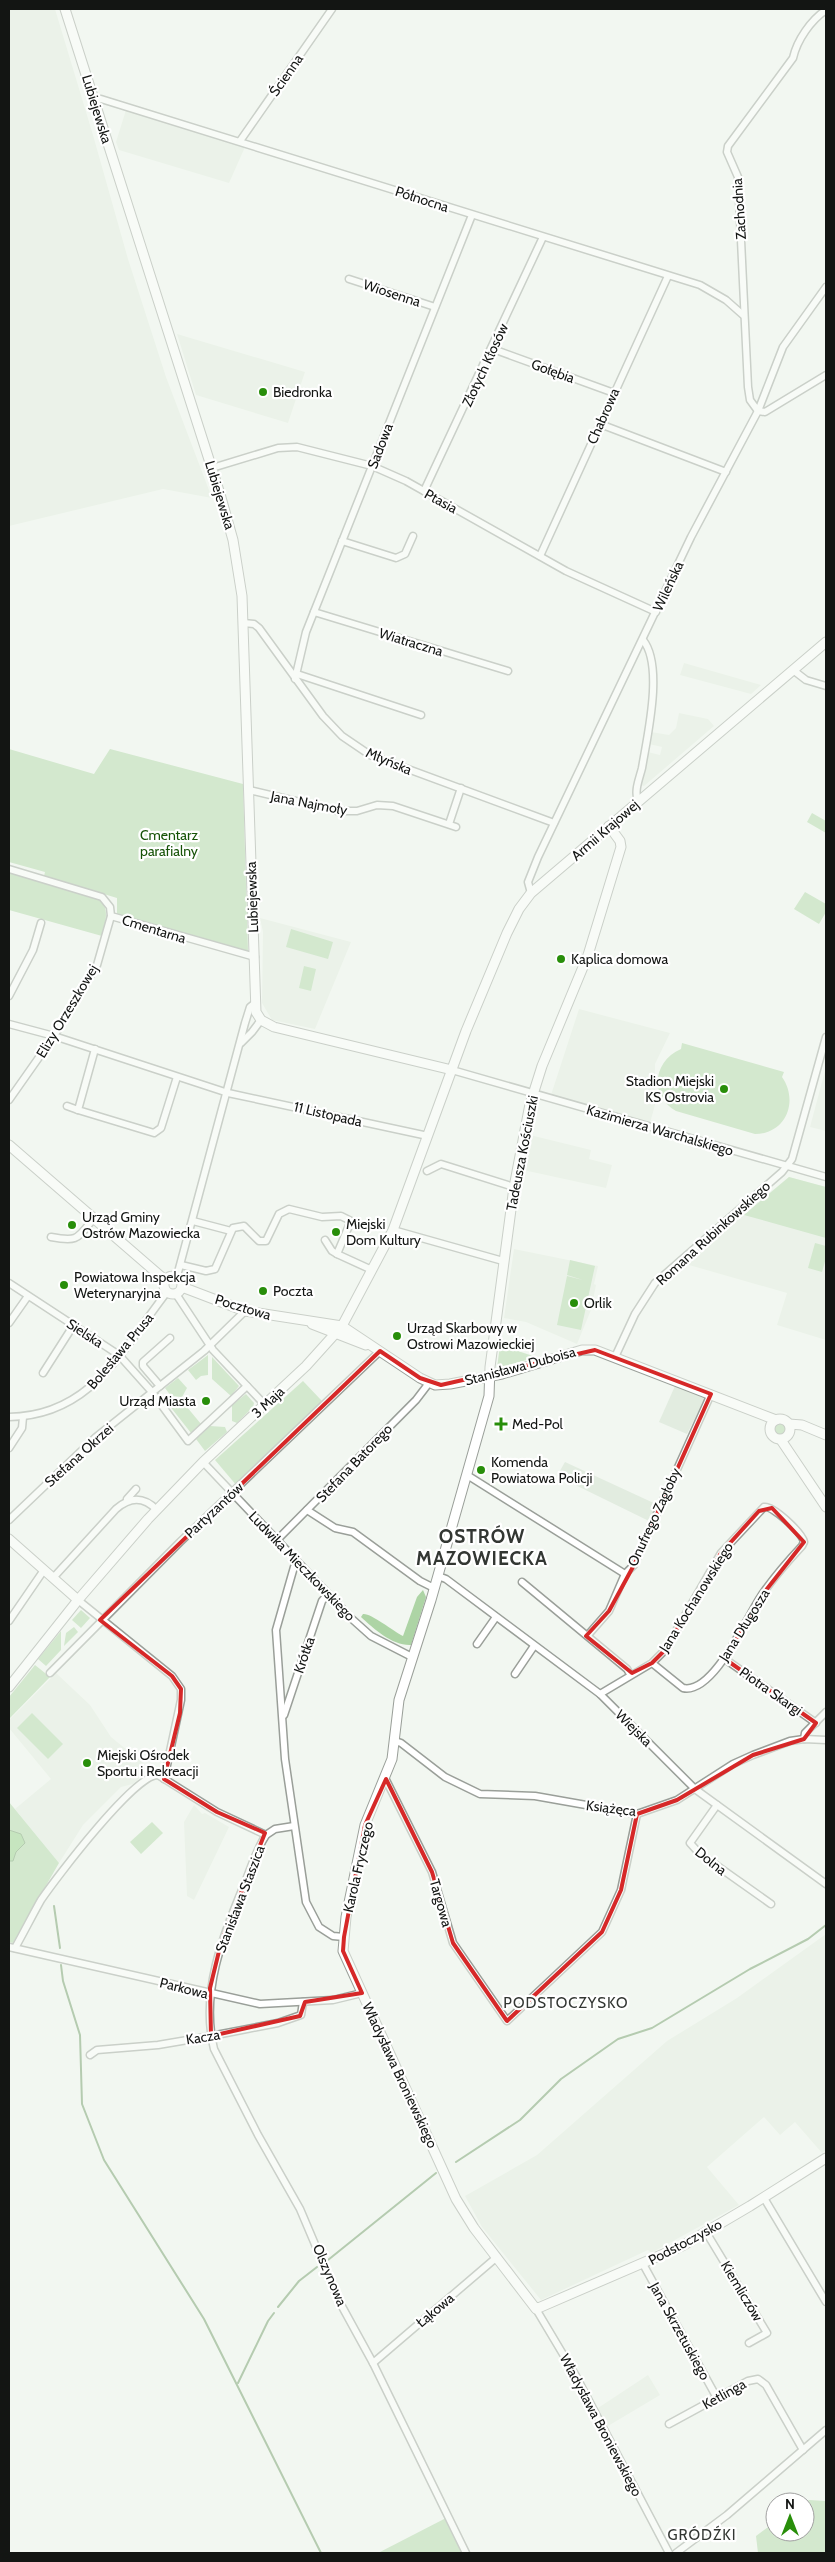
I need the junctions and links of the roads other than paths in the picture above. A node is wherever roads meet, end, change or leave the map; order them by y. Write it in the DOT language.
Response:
graph roads {
  1 [pos="65,9"];
  2 [pos="332,9"];
  3 [pos="826,10"];
  4 [pos="94,102"];
  5 [pos="240,142"];
  6 [pos="472,215"];
  7 [pos="543,237"];
  8 [pos="668,276"];
  9 [pos="349,279"];
  10 [pos="826,287"];
  11 [pos="435,307"];
  12 [pos="743,315"];
  13 [pos="493,348"];
  14 [pos="826,375"];
  15 [pos="614,393"];
  16 [pos="758,411"];
  17 [pos="600,424"];
  18 [pos="372,466"];
  19 [pos="212,468"];
  20 [pos="726,472"];
  21 [pos="424,491"];
  22 [pos="413,536"];
  23 [pos="342,541"];
  24 [pos="540,556"];
  25 [pos="314,612"];
  26 [pos="656,612"];
  27 [pos="243,623"];
  28 [pos="643,640"];
  29 [pos="826,642"];
  30 [pos="793,670"];
  31 [pos="508,671"];
  32 [pos="296,676"];
  33 [pos="826,686"];
  34 [pos="421,715"];
  35 [pos="461,788"];
  36 [pos="248,790"];
  37 [pos="638,802"];
  38 [pos="554,823"];
  39 [pos="449,824"];
  40 [pos="609,826"];
  41 [pos="456,827"];
  42 [pos="9,869"];
  43 [pos="531,893"];
  44 [pos="111,916"];
  45 [pos="41,923"];
  46 [pos="254,957"];
  47 [pos="9,996"];
  48 [pos="255,1003"];
  49 [pos="260,1020"];
  50 [pos="245,1023"];
  51 [pos="9,1024"];
  52 [pos="54,1036"];
  53 [pos="826,1037"];
  54 [pos="241,1043"];
  55 [pos="95,1049"];
  56 [pos="452,1070"];
  57 [pos="178,1077"];
  58 [pos="228,1093"];
  59 [pos="533,1093"];
  60 [pos="9,1100"];
  61 [pos="67,1106"];
  62 [pos="78,1110"];
  63 [pos="428,1136"];
  64 [pos="9,1145"];
  65 [pos="787,1166"];
  66 [pos="427,1171"];
  67 [pos="826,1177"];
  68 [pos="514,1186"];
  69 [pos="94,1218"];
  70 [pos="193,1221"];
  71 [pos="393,1230"];
  72 [pos="231,1231"];
  73 [pos="51,1237"];
  74 [pos="325,1240"];
  75 [pos="337,1254"];
  76 [pos="503,1261"];
  77 [pos="181,1265"];
  78 [pos="372,1270"];
  79 [pos="177,1276"];
  80 [pos="165,1280"];
  81 [pos="9,1283"];
  82 [pos="175,1291"];
  83 [pos="28,1296"];
  84 [pos="245,1310"];
  85 [pos="305,1322"];
  86 [pos="9,1323"];
  87 [pos="73,1326"];
  88 [pos="342,1326"];
  89 [pos="318,1327"];
  90 [pos="336,1334"];
  91 [pos="170,1338"];
  92 [pos="209,1344"];
  93 [pos="323,1348"];
  94 [pos="377,1349"];
  95 [pos="119,1355"];
  96 [pos="616,1357"];
  97 [pos="43,1373"];
  98 [pos="489,1377"];
  99 [pos="429,1383"];
  100 [pos="160,1386"];
  101 [pos="247,1386"];
  102 [pos="152,1392"];
  103 [pos="711,1394"];
  104 [pos="264,1405"];
  105 [pos="9,1417"];
  106 [pos="23,1417"];
  107 [pos="773,1422"];
  108 [pos="787,1433"];
  109 [pos="826,1435"];
  110 [pos="9,1448"];
  111 [pos="203,1462"];
  112 [pos="467,1475"];
  113 [pos="136,1489"];
  114 [pos="232,1494"];
  115 [pos="127,1499"];
  116 [pos="826,1507"];
  117 [pos="157,1510"];
  118 [pos="307,1510"];
  119 [pos="9,1520"];
  120 [pos="9,1539"];
  121 [pos="277,1540"];
  122 [pos="804,1542"];
  123 [pos="298,1563"];
  124 [pos="44,1570"];
  125 [pos="625,1574"];
  126 [pos="438,1576"];
  127 [pos="54,1578"];
  128 [pos="522,1582"];
  129 [pos="434,1588"];
  130 [pos="328,1594"];
  131 [pos="78,1600"];
  132 [pos="496,1617"];
  133 [pos="100,1620"];
  134 [pos="9,1621"];
  135 [pos="588,1634"];
  136 [pos="477,1644"];
  137 [pos="534,1646"];
  138 [pos="412,1657"];
  139 [pos="725,1660"];
  140 [pos="652,1663"];
  141 [pos="50,1672"];
  142 [pos="515,1674"];
  143 [pos="630,1674"];
  144 [pos="9,1687"];
  145 [pos="600,1694"];
  146 [pos="826,1712"];
  147 [pos="283,1718"];
  148 [pos="816,1723"];
  149 [pos="804,1738"];
  150 [pos="826,1740"];
  151 [pos="395,1741"];
  152 [pos="385,1778"];
  153 [pos="164,1779"];
  154 [pos="695,1789"];
  155 [pos="717,1805"];
  156 [pos="638,1814"];
  157 [pos="294,1826"];
  158 [pos="266,1835"];
  159 [pos="826,1884"];
  160 [pos="771,1904"];
  161 [pos="344,1937"];
  162 [pos="12,1947"];
  163 [pos="362,1992"];
  164 [pos="210,1994"];
  165 [pos="303,2002"];
  166 [pos="211,2036"];
  167 [pos="90,2056"];
  168 [pos="826,2158"];
  169 [pos="764,2198"];
  170 [pos="706,2232"];
  171 [pos="497,2257"];
  172 [pos="643,2264"];
  173 [pos="826,2302"];
  174 [pos="536,2310"];
  175 [pos="749,2343"];
  176 [pos="373,2363"];
  177 [pos="717,2398"];
  178 [pos="669,2424"];
  179 [pos="826,2430"];
  180 [pos="803,2450"];
  181 [pos="466,2553"];
  182 [pos="669,2553"];
  183 [pos="676,2553"];
  1 -- 4 [label="street, Lubiejewska"];
  2 -- 5 [label="street, Ścienna"];
  3 -- 12 [label="street, Zachodnia"];
  4 -- 5 [label="street, Północna"];
  4 -- 19 [label="street, Lubiejewska"];
  5 -- 6 [label="street, Północna"];
  6 -- 7 [label="street, Północna"];
  6 -- 11 [label="street, Sadowa"];
  7 -- 8 [label="street, Północna"];
  7 -- 13 [label="street, Złotych Kłosów"];
  8 -- 12 [label="street, Północna"];
  8 -- 15 [label="street, Chabrowa"];
  9 -- 11 [label="street, Wiosenna"];
  10 -- 16 [label="street, Wileńska"];
  11 -- 18 [label="street, Sadowa"];
  12 -- 16 [label="street, Zachodnia"];
  13 -- 15 [label="street, Gołębia"];
  13 -- 21 [label="street, Złotych Kłosów"];
  14 -- 16 [label="street"];
  15 -- 17 [label="street, Chabrowa"];
  16 -- 20 [label="street, Wileńska"];
  17 -- 20 [label="street"];
  17 -- 24 [label="street, Chabrowa"];
  18 -- 19 [label="street, Ptasia"];
  18 -- 21 [label="street, Ptasia"];
  18 -- 23 [label="street, Sadowa"];
  19 -- 27 [label="street, Lubiejewska"];
  20 -- 26 [label="street, Wileńska"];
  21 -- 24 [label="street, Ptasia"];
  22 -- 23 [label="street"];
  23 -- 25 [label="street, Sadowa"];
  24 -- 26 [label="street, Ptasia"];
  25 -- 31 [label="street, Wiatraczna"];
  25 -- 32 [label="street, Sadowa"];
  26 -- 28 [label="street, Wileńska"];
  27 -- 32 [label="street, Młyńska"];
  27 -- 36 [label="street, Lubiejewska"];
  28 -- 37 [label="street"];
  28 -- 38 [label="street, Wileńska"];
  29 -- 30 [label="street, Armii Krajowej"];
  30 -- 33 [label="street"];
  30 -- 37 [label="street, Armii Krajowej"];
  32 -- 34 [label="street"];
  32 -- 35 [label="street, Młyńska"];
  35 -- 38 [label="street, Młyńska"];
  35 -- 39 [label="street"];
  36 -- 39 [label="street, Jana Najmoły"];
  36 -- 46 [label="street, Lubiejewska"];
  37 -- 40 [label="street, Armii Krajowej"];
  38 -- 43 [label="street, Wileńska"];
  39 -- 41 [label="street, Jana Najmoły"];
  40 -- 43 [label="street, Armii Krajowej"];
  40 -- 59 [label="street, Tadeusza Kościuszki"];
  42 -- 44 [label="street, Cmentarna"];
  43 -- 56 [label="street, Armii Krajowej"];
  44 -- 46 [label="street, Cmentarna"];
  44 -- 52 [label="street, Elizy Orzeszkowej"];
  45 -- 47 [label="street"];
  46 -- 48 [label="street, Lubiejewska"];
  48 -- 49 [label="street, Lubiejewska"];
  48 -- 50 [label="street, Lubiejewska"];
  49 -- 50 [label="street"];
  49 -- 54 [label="street, Lubiejewska"];
  49 -- 56 [label="street"];
  50 -- 54 [label="street, Lubiejewska"];
  51 -- 52 [label="street, 11 Listopada"];
  52 -- 55 [label="street, 11 Listopada"];
  52 -- 60 [label="street, Elizy Orzeszkowej"];
  53 -- 65 [label="street"];
  54 -- 58 [label="street, Lubiejewska"];
  55 -- 57 [label="street, 11 Listopada"];
  55 -- 62 [label="street"];
  56 -- 59 [label="street, Kazimierza Warchalskiego"];
  56 -- 63 [label="street, 3 Maja"];
  57 -- 58 [label="street, 11 Listopada"];
  57 -- 62 [label="street"];
  58 -- 63 [label="street, 11 Listopada"];
  58 -- 70 [label="street, Lubiejewska"];
  59 -- 65 [label="street, Kazimierza Warchalskiego"];
  59 -- 68 [label="street, Tadeusza Kościuszki"];
  61 -- 62 [label="street"];
  63 -- 71 [label="street, 3 Maja"];
  64 -- 69 [label="street"];
  65 -- 67 [label="street, Kazimierza Warchalskiego"];
  65 -- 96 [label="street, Romana Rubinkowskiego"];
  66 -- 68 [label="street"];
  68 -- 76 [label="street, Tadeusza Kościuszki"];
  69 -- 73 [label="street"];
  69 -- 80 [label="street"];
  70 -- 72 [label="street"];
  70 -- 77 [label="street, Lubiejewska"];
  71 -- 76 [label="street"];
  71 -- 78 [label="street, 3 Maja"];
  72 -- 75 [label="street"];
  72 -- 77 [label="street"];
  74 -- 75 [label="street"];
  75 -- 78 [label="street"];
  76 -- 98 [label="street, Tadeusza Kościuszki"];
  77 -- 79 [label="street, Lubiejewska"];
  78 -- 88 [label="street, 3 Maja"];
  79 -- 80 [label="street"];
  79 -- 82 [label="street"];
  80 -- 82 [label="street"];
  81 -- 83 [label="street, Sielska"];
  82 -- 84 [label="street, Pocztowa"];
  82 -- 92 [label="street"];
  82 -- 95 [label="street, Bolesława Prusa"];
  83 -- 86 [label="street"];
  83 -- 87 [label="street, Sielska"];
  84 -- 85 [label="street, Pocztowa"];
  84 -- 92 [label="street, Stefana Okrzei"];
  85 -- 88 [label="street, Pocztowa"];
  85 -- 89 [label="street, Pocztowa"];
  87 -- 95 [label="street, Sielska"];
  87 -- 97 [label="street"];
  88 -- 90 [label="street, 3 Maja"];
  88 -- 94 [label="street"];
  89 -- 90 [label="street, Pocztowa"];
  89 -- 93 [label="street"];
  90 -- 93 [label="street, 3 Maja"];
  90 -- 94 [label="street"];
  91 -- 100 [label="street"];
  92 -- 100 [label="street, Stefana Okrzei"];
  92 -- 101 [label="street"];
  93 -- 104 [label="street, 3 Maja"];
  94 -- 99 [label="street"];
  94 -- 114 [label="street, Partyzantów"];
  95 -- 102 [label="street, Sielska"];
  95 -- 106 [label="street, Bolesława Prusa"];
  96 -- 98 [label="street, Stanisława Duboisa"];
  96 -- 103 [label="street, Stanisława Duboisa"];
  98 -- 99 [label="street, Stanisława Duboisa"];
  98 -- 112 [label="street, Tadeusza Kościuszki"];
  99 -- 118 [label="street, Stefana Batorego"];
  100 -- 102 [label="street, Stefana Okrzei"];
  101 -- 102 [label="street, Sielska"];
  101 -- 104 [label="street"];
  102 -- 119 [label="street, Stefana Okrzei"];
  103 -- 107 [label="street, Stanisława Duboisa"];
  103 -- 125 [label="street, Onufrego Zagłoby"];
  104 -- 111 [label="street, 3 Maja"];
  105 -- 106 [label="street, Bolesława Prusa"];
  106 -- 110 [label="street"];
  107 -- 108 [label="street"];
  107 -- 108 [label="street"];
  108 -- 109 [label="street"];
  108 -- 116 [label="street"];
  111 -- 114 [label="street, Ludwika Mieczkowskiego"];
  111 -- 117 [label="street, 3 Maja"];
  112 -- 125 [label="street"];
  112 -- 126 [label="street, Tadeusza Kościuszki"];
  113 -- 115 [label="street"];
  114 -- 121 [label="street, Ludwika Mieczkowskiego"];
  114 -- 133 [label="street, Partyzantów"];
  115 -- 117 [label="street"];
  115 -- 127 [label="street"];
  117 -- 131 [label="street, 3 Maja"];
  118 -- 121 [label="street, Stefana Batorego"];
  118 -- 129 [label="street"];
  120 -- 124 [label="street"];
  121 -- 123 [label="street, Ludwika Mieczkowskiego"];
  122 -- 139 [label="street, Jana Długosza"];
  122 -- 140 [label="street, Jana Kochanowskiego"];
  123 -- 130 [label="street, Ludwika Mieczkowskiego"];
  123 -- 147 [label="street"];
  124 -- 127 [label="street"];
  124 -- 134 [label="street"];
  125 -- 135 [label="street, Onufrego Zagłoby"];
  126 -- 129 [label="street, Karola Fryczego"];
  126 -- 132 [label="street, Wiejska"];
  127 -- 131 [label="street"];
  128 -- 135 [label="street"];
  129 -- 138 [label="street, Karola Fryczego"];
  130 -- 138 [label="street, Ludwika Mieczkowskiego"];
  130 -- 147 [label="street, Krótka"];
  131 -- 133 [label="street"];
  131 -- 144 [label="street, 3 Maja"];
  132 -- 136 [label="street"];
  132 -- 137 [label="street, Wiejska"];
  133 -- 141 [label="street, Partyzantów"];
  133 -- 153 [label="street"];
  135 -- 143 [label="street"];
  137 -- 142 [label="street"];
  137 -- 145 [label="street, Wiejska"];
  138 -- 151 [label="street, Karola Fryczego"];
  139 -- 140 [label="street, Jana Długosza"];
  139 -- 148 [label="street, Piotra Skargi"];
  140 -- 143 [label="street, Jana Kochanowskiego"];
  143 -- 145 [label="street, Jana Kochanowskiego"];
  145 -- 154 [label="street, Wiejska"];
  146 -- 148 [label="street"];
  147 -- 157 [label="street"];
  148 -- 149 [label="street"];
  149 -- 150 [label="street, Książęca"];
  149 -- 154 [label="street, Książęca"];
  151 -- 152 [label="street, Karola Fryczego"];
  151 -- 156 [label="street, Książęca"];
  152 -- 156 [label="street, Targowa"];
  152 -- 161 [label="street, Karola Fryczego"];
  153 -- 158 [label="street"];
  153 -- 162 [label="street"];
  154 -- 155 [label="street, Wiejska"];
  154 -- 156 [label="street, Książęca"];
  155 -- 159 [label="street, Wiejska"];
  155 -- 160 [label="street, Dolna"];
  157 -- 158 [label="street, Stanisława Staszica"];
  157 -- 161 [label="street"];
  158 -- 164 [label="street, Stanisława Staszica"];
  161 -- 163 [label="street, Władysława Broniewskiego"];
  162 -- 164 [label="street, Parkowa"];
  163 -- 165 [label="street, Parkowa"];
  163 -- 171 [label="street, Władysława Broniewskiego"];
  164 -- 165 [label="street, Parkowa"];
  164 -- 166 [label="street, Olszynowa"];
  165 -- 166 [label="street, Kacza"];
  166 -- 167 [label="street, Kacza"];
  166 -- 176 [label="street, Olszynowa"];
  168 -- 169 [label="street, Podstoczysko"];
  169 -- 170 [label="street, Podstoczysko"];
  169 -- 173 [label="street"];
  170 -- 172 [label="street, Podstoczysko"];
  170 -- 175 [label="street, Kiemliczów"];
  171 -- 174 [label="street, Władysława Broniewskiego"];
  171 -- 176 [label="street, Łąkowa"];
  172 -- 174 [label="street, Podstoczysko"];
  172 -- 177 [label="street, Jana Skrzetuskiego"];
  174 -- 182 [label="street, Władysława Broniewskiego"];
  176 -- 181 [label="street, Olszynowa"];
  177 -- 178 [label="street, Ketlinga"];
  177 -- 180 [label="street, Ketlinga"];
  179 -- 180 [label="street"];
  180 -- 183 [label="street"];
}
